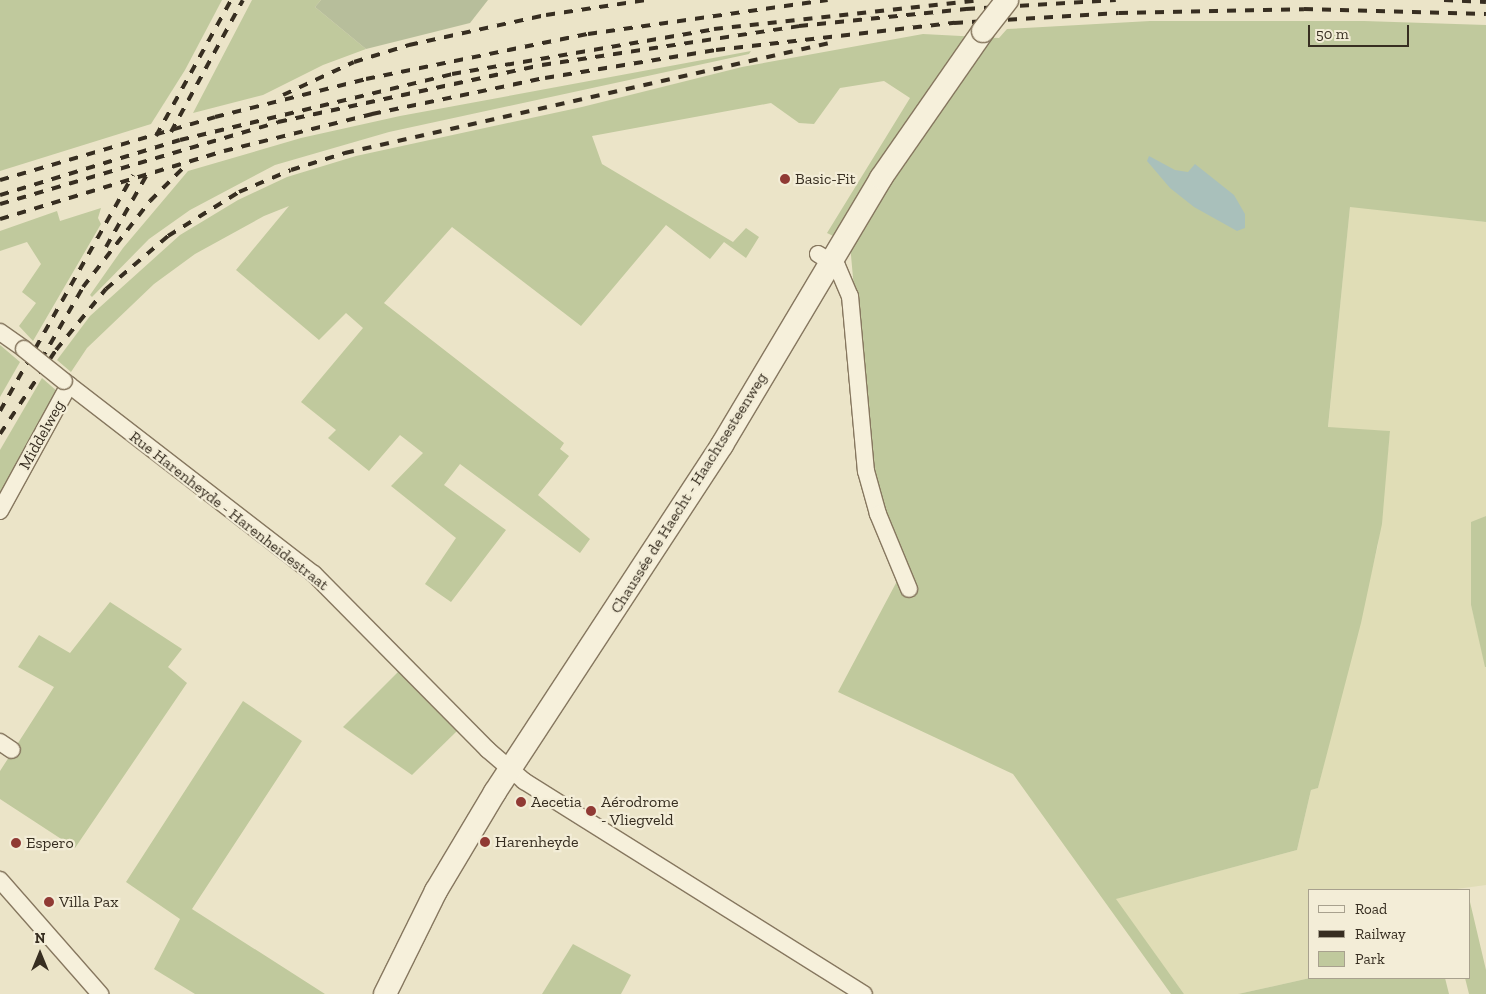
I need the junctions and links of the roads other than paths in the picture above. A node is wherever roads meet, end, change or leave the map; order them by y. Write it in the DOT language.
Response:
graph roads {
  1 [pos="1007,0"];
  2 [pos="824,257"];
  3 [pos="0,332"];
  4 [pos="66,383"];
  5 [pos="0,511"];
  6 [pos="909,589"];
  7 [pos="510,768"];
  8 [pos="0,880"];
  9 [pos="100,994"];
  10 [pos="385,994"];
  11 [pos="864,994"];
  1 -- 2 [label="main road, Chaussée de Haecht - Haachtsesteenweg, bridge"];
  2 -- 6 [label="street"];
  2 -- 7 [label="main road, Chaussée de Haecht - Haachtsesteenweg"];
  3 -- 4 [label="street, Rue Harenheyde - Harenheidestraat, bridge"];
  4 -- 5 [label="street, Middelweg"];
  4 -- 7 [label="street, Rue Harenheyde - Harenheidestraat"];
  7 -- 10 [label="main road, Chaussée de Haecht - Haachtsesteenweg"];
  7 -- 11 [label="street, Rue Harenheyde - Harenheidestraat"];
  8 -- 9 [label="street"];
}
